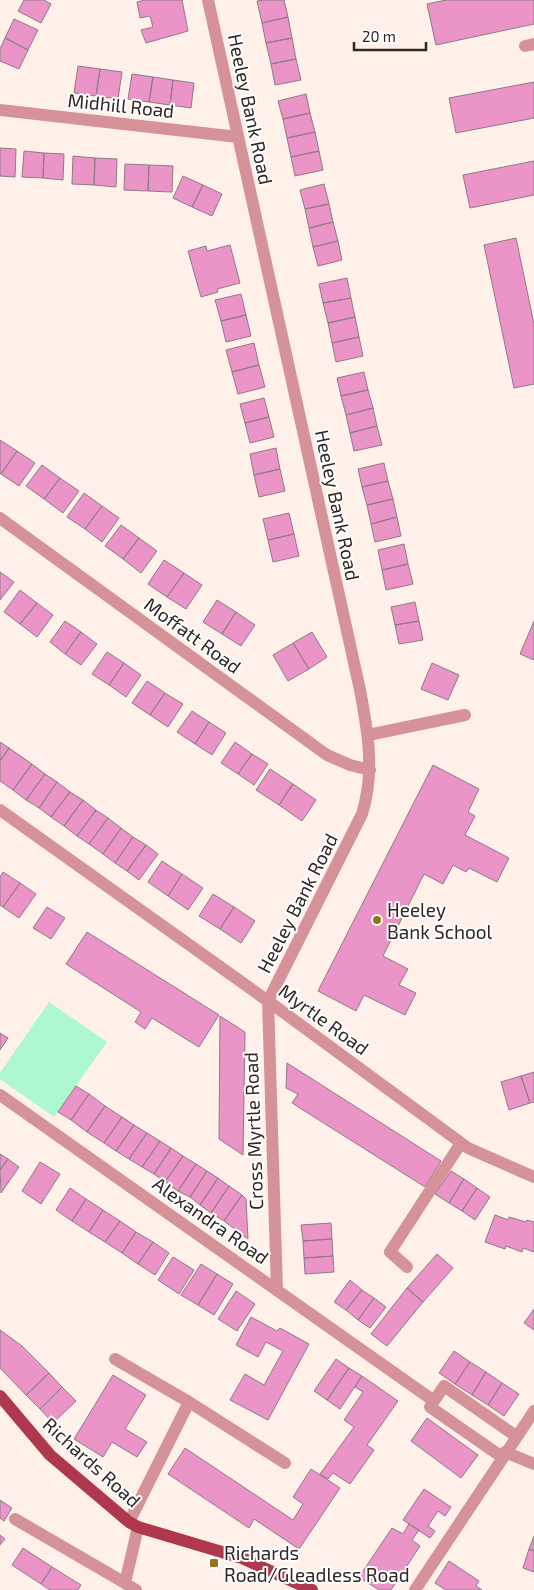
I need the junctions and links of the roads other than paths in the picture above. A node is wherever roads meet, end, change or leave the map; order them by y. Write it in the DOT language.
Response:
graph roads {
  1 [pos="208,0"];
  2 [pos="0,110"];
  3 [pos="238,137"];
  4 [pos="0,518"];
  5 [pos="465,715"];
  6 [pos="368,735"];
  7 [pos="370,770"];
  8 [pos="0,810"];
  9 [pos="268,1001"];
  10 [pos="0,1095"];
  11 [pos="461,1143"];
  12 [pos="534,1177"];
  13 [pos="407,1267"];
  14 [pos="277,1290"];
  15 [pos="115,1359"];
  16 [pos="0,1396"];
  17 [pos="434,1401"];
  18 [pos="189,1402"];
  19 [pos="534,1411"];
  20 [pos="516,1436"];
  21 [pos="504,1454"];
  22 [pos="285,1463"];
  23 [pos="534,1464"];
  24 [pos="15,1519"];
  25 [pos="133,1524"];
  26 [pos="130,1587"];
  27 [pos="312,1590"];
  28 [pos="415,1590"];
  1 -- 3 [label="street, Heeley Bank Road"];
  2 -- 3 [label="street, Midhill Road"];
  3 -- 6 [label="street, Heeley Bank Road"];
  4 -- 7 [label="street, Moffatt Road"];
  5 -- 6 [label="street"];
  6 -- 7 [label="street, Heeley Bank Road"];
  7 -- 9 [label="street, Heeley Bank Road"];
  8 -- 9 [label="street, Myrtle Road"];
  9 -- 11 [label="street, Myrtle Road"];
  9 -- 14 [label="street, Cross Myrtle Road"];
  10 -- 14 [label="street, Alexandra Road"];
  11 -- 12 [label="street, Myrtle Road"];
  11 -- 13 [label="street"];
  14 -- 17 [label="street, Alexandra Road"];
  15 -- 18 [label="street"];
  16 -- 25 [label="main road, Richards Road"];
  17 -- 20 [label="street"];
  17 -- 21 [label="street, Alexandra Road"];
  18 -- 22 [label="street"];
  18 -- 25 [label="street"];
  19 -- 20 [label="street"];
  20 -- 21 [label="street"];
  21 -- 23 [label="street"];
  21 -- 28 [label="street"];
  24 -- 26 [label="street"];
  25 -- 26 [label="street"];
  25 -- 27 [label="main road, Richards Road"];
}
